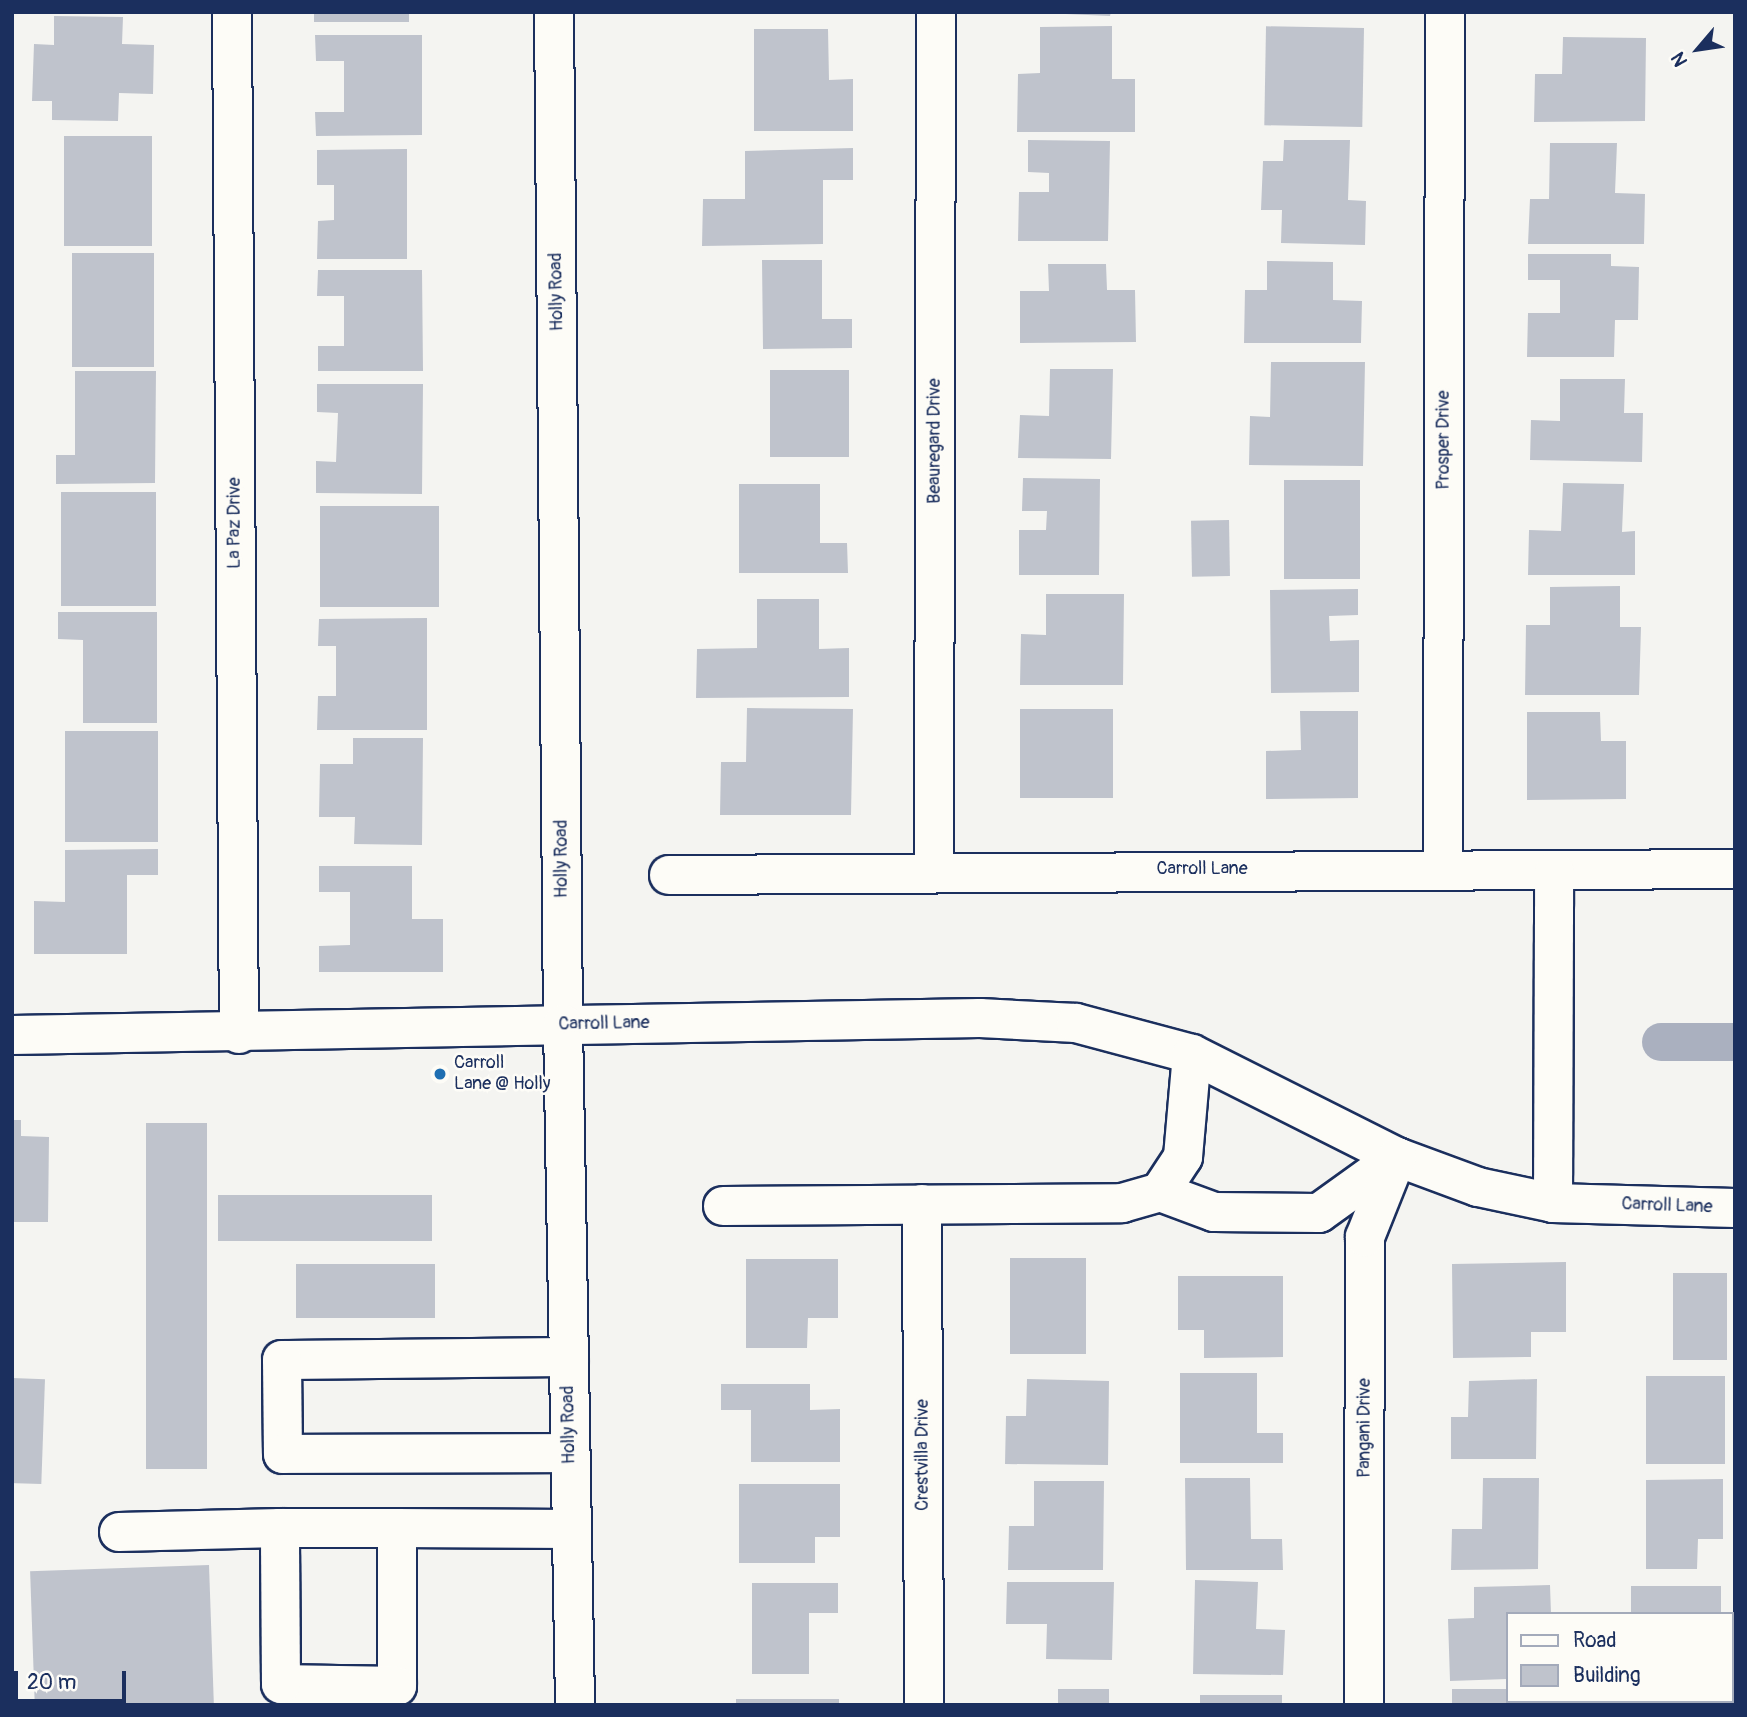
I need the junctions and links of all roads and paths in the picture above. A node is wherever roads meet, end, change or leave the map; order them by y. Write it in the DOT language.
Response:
graph roads {
  1 [pos="232,12"];
  2 [pos="554,12"];
  3 [pos="936,12"];
  4 [pos="1446,12"];
  5 [pos="1443,868"];
  6 [pos="1735,869"];
  7 [pos="934,870"];
  8 [pos="1554,872"];
  9 [pos="669,875"];
  10 [pos="563,1024"];
  11 [pos="239,1034"];
  12 [pos="12,1035"];
  13 [pos="1192,1054"];
  14 [pos="1396,1157"];
  15 [pos="1160,1192"];
  16 [pos="1553,1203"];
  17 [pos="922,1205"];
  18 [pos="723,1206"];
  19 [pos="1735,1208"];
  20 [pos="569,1357"];
  21 [pos="570,1453"];
  22 [pos="280,1528"];
  23 [pos="397,1528"];
  24 [pos="571,1529"];
  25 [pos="119,1532"];
  26 [pos="575,1705"];
  27 [pos="924,1705"];
  28 [pos="1364,1705"];
  1 -- 11 [label="street, La Paz Drive"];
  2 -- 10 [label="street, Holly Road"];
  3 -- 7 [label="street, Beauregard Drive"];
  4 -- 5 [label="street, Prosper Drive"];
  5 -- 7 [label="street, Carroll Lane"];
  5 -- 8 [label="street, Carroll Lane"];
  6 -- 8 [label="street, Carroll Lane"];
  7 -- 9 [label="street, Carroll Lane"];
  8 -- 16 [label="street"];
  10 -- 11 [label="street, Carroll Lane"];
  10 -- 13 [label="street, Carroll Lane"];
  10 -- 20 [label="street, Holly Road"];
  11 -- 12 [label="street, Carroll Lane"];
  13 -- 14 [label="street, Carroll Lane"];
  13 -- 15 [label="street"];
  14 -- 15 [label="street"];
  14 -- 16 [label="street, Carroll Lane"];
  14 -- 28 [label="street, Pangani Drive"];
  15 -- 17 [label="street"];
  16 -- 19 [label="street, Carroll Lane"];
  17 -- 18 [label="street"];
  17 -- 27 [label="street, Crestvilla Drive"];
  20 -- 21 [label="street, Holly Road"];
  20 -- 21 [label="street"];
  21 -- 24 [label="street, Holly Road"];
  22 -- 23 [label="street"];
  22 -- 23 [label="street"];
  22 -- 25 [label="street"];
  23 -- 24 [label="street"];
  24 -- 26 [label="street, Holly Road"];
}
